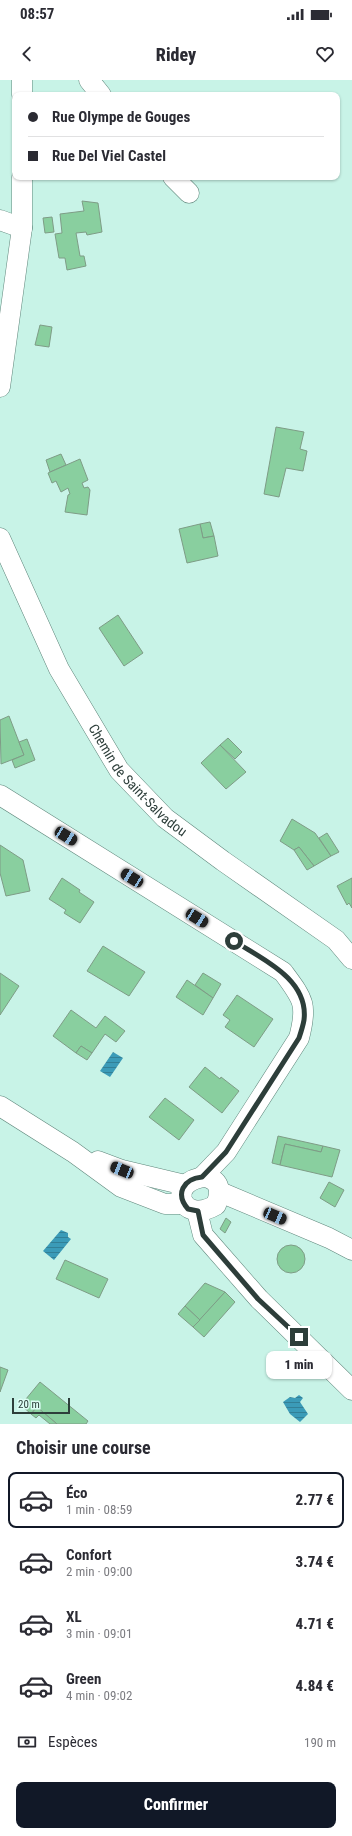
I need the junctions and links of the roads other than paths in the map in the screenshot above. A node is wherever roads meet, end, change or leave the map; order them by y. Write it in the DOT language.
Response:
graph roads {
  1 [pos="22,80"];
  2 [pos="89,80"];
  3 [pos="22,92"];
  4 [pos="99,92"];
  5 [pos="22,180"];
  6 [pos="176,180"];
  7 [pos="189,193"];
  8 [pos="0,220"];
  9 [pos="22,228"];
  10 [pos="0,387"];
  11 [pos="0,538"];
  12 [pos="0,795"];
  13 [pos="352,959"];
  14 [pos="0,1106"];
  15 [pos="203,1194"];
  16 [pos="352,1250"];
  17 [pos="352,1390"];
  1 -- 3 [label="street"];
  2 -- 4 [label="street"];
  5 -- 9 [label="street"];
  6 -- 7 [label="street"];
  8 -- 9 [label="street"];
  9 -- 10 [label="street"];
  11 -- 13 [label="street, Chemin de Saint-Salvadou"];
  12 -- 15 [label="street"];
  14 -- 15 [label="street"];
  15 -- 16 [label="street"];
  15 -- 17 [label="street"];
}
